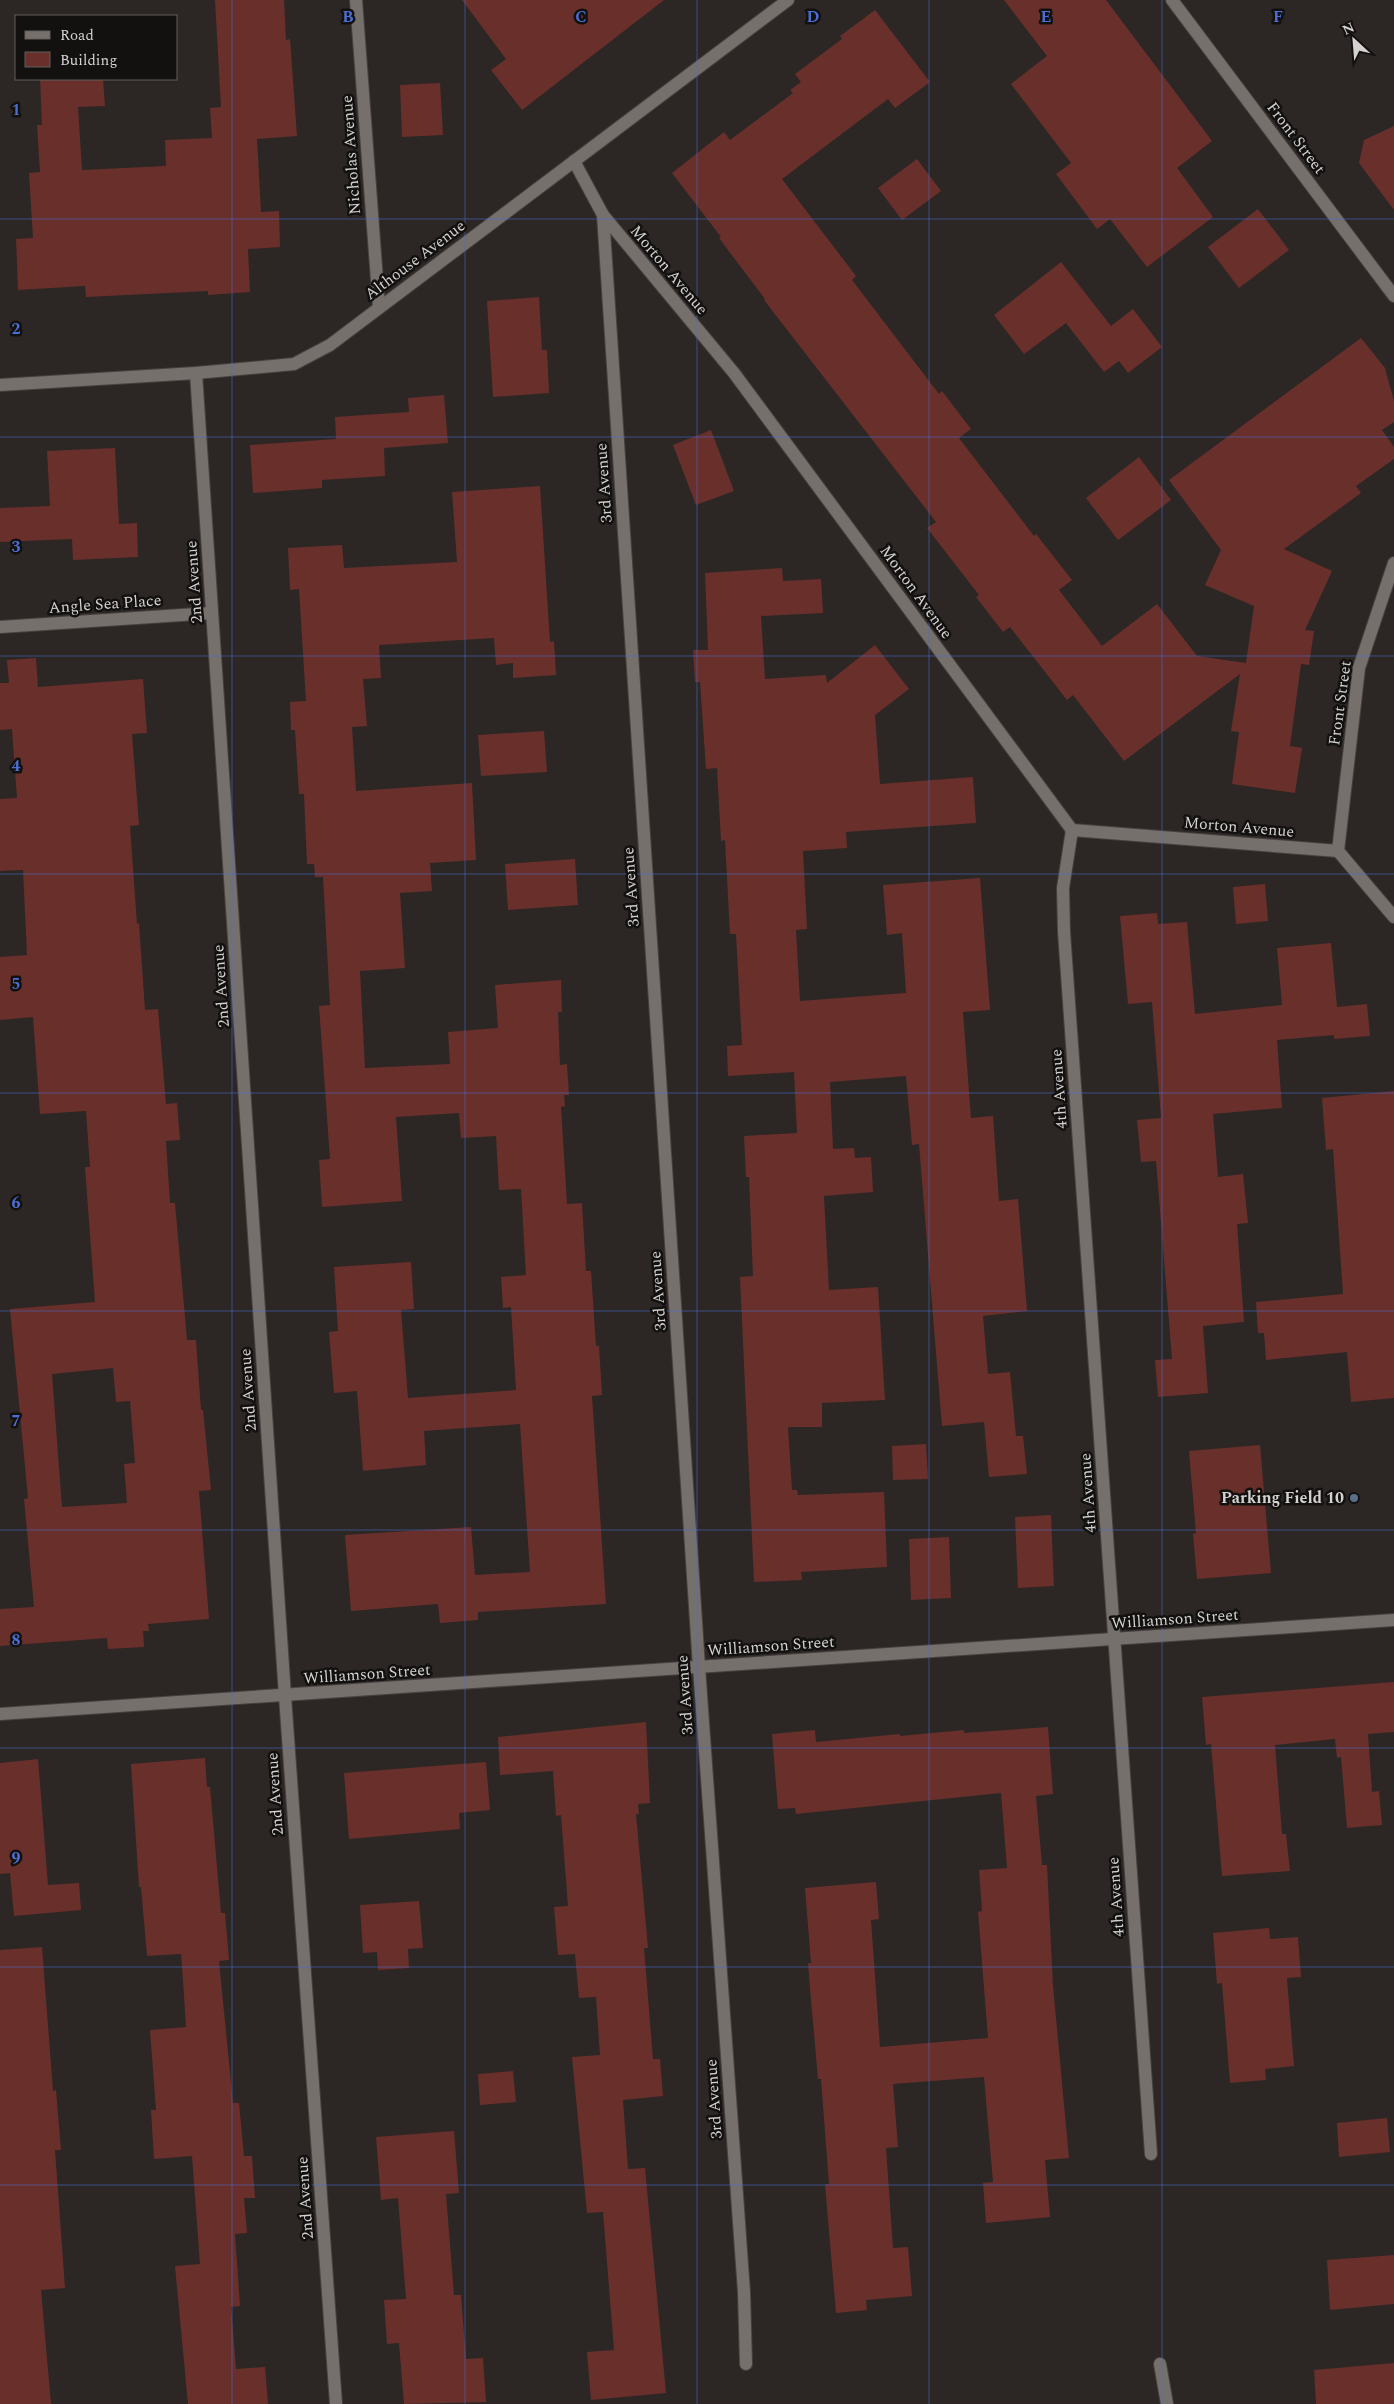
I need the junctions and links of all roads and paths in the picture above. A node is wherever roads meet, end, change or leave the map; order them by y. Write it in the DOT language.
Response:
graph roads {
  1 [pos="356,0"];
  2 [pos="788,0"];
  3 [pos="1172,0"];
  4 [pos="574,161"];
  5 [pos="603,215"];
  6 [pos="1394,296"];
  7 [pos="379,308"];
  8 [pos="196,373"];
  9 [pos="0,385"];
  10 [pos="1394,563"];
  11 [pos="212,614"];
  12 [pos="0,627"];
  13 [pos="1072,830"];
  14 [pos="1338,851"];
  15 [pos="1394,917"];
  16 [pos="1394,1620"];
  17 [pos="1114,1640"];
  18 [pos="699,1667"];
  19 [pos="285,1696"];
  20 [pos="0,1714"];
  21 [pos="1151,2154"];
  22 [pos="746,2364"];
  23 [pos="1160,2364"];
  24 [pos="336,2404"];
  25 [pos="1167,2404"];
  1 -- 7 [label="street, Nicholas Avenue"];
  2 -- 4 [label="street, Althouse Avenue"];
  3 -- 6 [label="street, Front Street"];
  4 -- 5 [label="street, Morton Avenue"];
  4 -- 7 [label="street, Althouse Avenue"];
  5 -- 13 [label="street, Morton Avenue"];
  5 -- 18 [label="street, 3rd Avenue"];
  7 -- 8 [label="street, Althouse Avenue"];
  8 -- 9 [label="street, Althouse Avenue"];
  8 -- 11 [label="street, 2nd Avenue"];
  10 -- 14 [label="street, Front Street"];
  11 -- 12 [label="street, Angle Sea Place"];
  11 -- 19 [label="street, 2nd Avenue"];
  13 -- 14 [label="street, Morton Avenue"];
  13 -- 17 [label="street, 4th Avenue"];
  14 -- 15 [label="street"];
  16 -- 17 [label="street, Williamson Street"];
  17 -- 18 [label="street, Williamson Street"];
  17 -- 21 [label="street, 4th Avenue"];
  18 -- 19 [label="street, Williamson Street"];
  18 -- 22 [label="street, 3rd Avenue"];
  19 -- 20 [label="street, Williamson Street"];
  19 -- 24 [label="street, 2nd Avenue"];
  23 -- 25 [label="street"];
}
